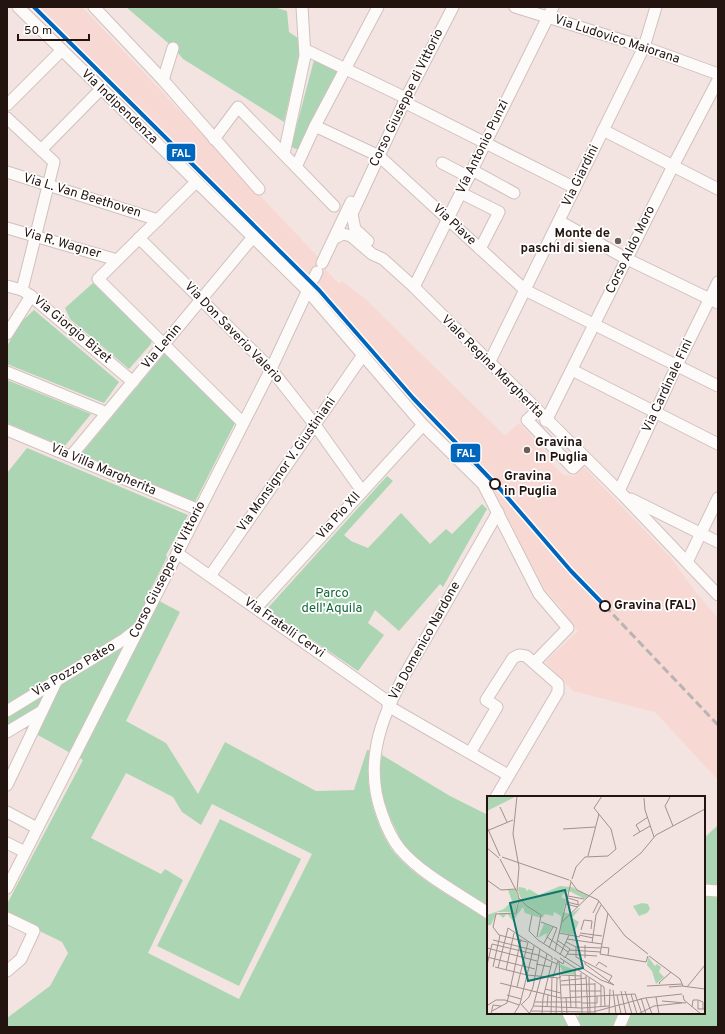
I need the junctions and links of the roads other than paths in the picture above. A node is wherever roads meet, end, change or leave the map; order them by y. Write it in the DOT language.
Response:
graph roads {
  1 [pos="18,7"];
  2 [pos="302,7"];
  3 [pos="378,7"];
  4 [pos="453,7"];
  5 [pos="515,7"];
  6 [pos="553,7"];
  7 [pos="656,7"];
  8 [pos="97,8"];
  9 [pos="547,18"];
  10 [pos="644,47"];
  11 [pos="173,48"];
  12 [pos="62,50"];
  13 [pos="306,50"];
  14 [pos="345,69"];
  15 [pos="718,74"];
  16 [pos="163,80"];
  17 [pos="718,80"];
  18 [pos="101,89"];
  19 [pos="405,100"];
  20 [pos="7,105"];
  21 [pos="7,118"];
  22 [pos="315,126"];
  23 [pos="603,130"];
  24 [pos="214,139"];
  25 [pos="486,142"];
  26 [pos="41,150"];
  27 [pos="284,154"];
  28 [pos="379,156"];
  29 [pos="442,163"];
  30 [pos="673,166"];
  31 [pos="296,167"];
  32 [pos="7,172"];
  33 [pos="470,173"];
  34 [pos="196,182"];
  35 [pos="48,185"];
  36 [pos="575,188"];
  37 [pos="259,189"];
  38 [pos="718,189"];
  39 [pos="362,190"];
  40 [pos="461,193"];
  41 [pos="514,193"];
  42 [pos="334,206"];
  43 [pos="448,219"];
  44 [pos="158,220"];
  45 [pos="558,222"];
  46 [pos="7,228"];
  47 [pos="36,236"];
  48 [pos="253,237"];
  49 [pos="139,238"];
  50 [pos="335,238"];
  51 [pos="480,249"];
  52 [pos="627,259"];
  53 [pos="117,260"];
  54 [pos="383,260"];
  55 [pos="317,271"];
  56 [pos="718,282"];
  57 [pos="7,286"];
  58 [pos="414,288"];
  59 [pos="525,290"];
  60 [pos="307,292"];
  61 [pos="26,293"];
  62 [pos="201,299"];
  63 [pos="714,301"];
  64 [pos="594,324"];
  65 [pos="7,334"];
  66 [pos="164,344"];
  67 [pos="363,355"];
  68 [pos="489,364"];
  69 [pos="676,365"];
  70 [pos="271,369"];
  71 [pos="572,370"];
  72 [pos="7,372"];
  73 [pos="133,382"];
  74 [pos="718,386"];
  75 [pos="537,411"];
  76 [pos="107,412"];
  77 [pos="655,412"];
  78 [pos="546,421"];
  79 [pos="243,422"];
  80 [pos="315,425"];
  81 [pos="423,425"];
  82 [pos="7,430"];
  83 [pos="718,444"];
  84 [pos="71,456"];
  85 [pos="584,457"];
  86 [pos="362,491"];
  87 [pos="621,493"];
  88 [pos="718,498"];
  89 [pos="199,510"];
  90 [pos="498,512"];
  91 [pos="701,534"];
  92 [pos="718,542"];
  93 [pos="177,553"];
  94 [pos="687,562"];
  95 [pos="210,576"];
  96 [pos="718,595"];
  97 [pos="256,608"];
  98 [pos="140,627"];
  99 [pos="535,662"];
  100 [pos="57,680"];
  101 [pos="389,705"];
  102 [pos="43,710"];
  103 [pos="7,711"];
  104 [pos="7,732"];
  105 [pos="470,753"];
  106 [pos="508,776"];
  107 [pos="7,785"];
  108 [pos="497,796"];
  109 [pos="7,812"];
  110 [pos="37,828"];
  111 [pos="7,843"];
  112 [pos="25,852"];
  113 [pos="8,881"];
  114 [pos="705,890"];
  115 [pos="718,891"];
  116 [pos="487,912"];
  117 [pos="7,918"];
  118 [pos="7,971"];
  119 [pos="568,1014"];
  120 [pos="625,1014"];
  121 [pos="575,1027"];
  122 [pos="619,1027"];
  1 -- 12 [label="street, Via Indipendenza"];
  2 -- 13 [label="street"];
  3 -- 14 [label="street"];
  4 -- 19 [label="street, Corso Giuseppe di Vittorio"];
  5 -- 9 [label="street, Via Ludovico Maiorana"];
  6 -- 9 [label="street, Vía Antonio Punzi"];
  7 -- 10 [label="street, Via Giardini"];
  8 -- 16 [label="street"];
  9 -- 10 [label="street, Via Ludovico Maiorana"];
  9 -- 25 [label="street, Vía Antonio Punzi"];
  10 -- 15 [label="street, Via Ludovico Maiorana"];
  10 -- 23 [label="street, Via Giardini"];
  11 -- 16 [label="street"];
  12 -- 18 [label="street, Via Indipendenza"];
  12 -- 20 [label="street"];
  13 -- 14 [label="street"];
  13 -- 27 [label="street"];
  14 -- 19 [label="street"];
  14 -- 22 [label="street"];
  16 -- 24 [label="street"];
  17 -- 30 [label="street, Corso Aldo Moro"];
  18 -- 26 [label="street"];
  18 -- 34 [label="street, Via Indipendenza"];
  19 -- 25 [label="street"];
  19 -- 28 [label="street, Corso Giuseppe di Vittorio"];
  21 -- 26 [label="street"];
  22 -- 28 [label="street, Via Piave"];
  22 -- 31 [label="street"];
  23 -- 30 [label="street"];
  23 -- 36 [label="street, Via Giardini"];
  24 -- 27 [label="street"];
  24 -- 37 [label="street"];
  25 -- 33 [label="street, Vía Antonio Punzi"];
  25 -- 36 [label="street"];
  26 -- 35 [label="street"];
  27 -- 31 [label="street"];
  28 -- 39 [label="street, Corso Giuseppe di Vittorio"];
  28 -- 43 [label="street, Via Piave"];
  29 -- 33 [label="street"];
  30 -- 38 [label="street"];
  30 -- 52 [label="street, Corso Aldo Moro"];
  31 -- 42 [label="street"];
  32 -- 35 [label="street, Via L. Van Beethoven"];
  33 -- 40 [label="street, Vía Antonio Punzi"];
  33 -- 41 [label="street"];
  34 -- 44 [label="street"];
  34 -- 48 [label="street, Via Indipendenza"];
  35 -- 44 [label="street, Via L. Van Beethoven"];
  35 -- 47 [label="street"];
  36 -- 45 [label="street, Via Giardini"];
  39 -- 50 [label="street"];
  39 -- 54 [label="street, Viale Regina Margherita"];
  40 -- 43 [label="street, Vía Antonio Punzi"];
  40 -- 51 [label="street"];
  43 -- 51 [label="street, Via Piave"];
  43 -- 58 [label="street, Vía Antonio Punzi"];
  44 -- 49 [label="street"];
  45 -- 52 [label="street"];
  45 -- 59 [label="street, Via Giardini"];
  46 -- 47 [label="street, Via R. Wagner"];
  47 -- 53 [label="street, Via R. Wagner"];
  47 -- 61 [label="street"];
  48 -- 60 [label="street, Via Indipendenza"];
  48 -- 62 [label="street, Via Lenin"];
  49 -- 53 [label="street"];
  49 -- 62 [label="street, Via Don Saverio Valerio"];
  50 -- 54 [label="street, Viale Regina Margherita"];
  50 -- 55 [label="street"];
  51 -- 59 [label="street, Via Piave"];
  52 -- 63 [label="street"];
  52 -- 64 [label="street, Corso Aldo Moro"];
  53 -- 66 [label="street"];
  54 -- 58 [label="street, Viale Regina Margherita"];
  56 -- 63 [label="street, Via Cardinale Fini"];
  57 -- 61 [label="street, Via Giorgio Bizet"];
  58 -- 68 [label="street, Viale Regina Margherita"];
  59 -- 64 [label="street, Via Piave"];
  59 -- 68 [label="street, Via Giardini"];
  60 -- 67 [label="street, Via Indipendenza"];
  60 -- 70 [label="street, Corso Giuseppe di Vittorio"];
  61 -- 65 [label="street"];
  61 -- 73 [label="street, Via Giorgio Bizet"];
  62 -- 66 [label="street, Via Lenin"];
  62 -- 70 [label="street, Via Don Saverio Valerio"];
  63 -- 69 [label="street, Via Cardinale Fini"];
  64 -- 69 [label="street, Via Piave"];
  64 -- 71 [label="street, Corso Aldo Moro"];
  66 -- 73 [label="street, Via Lenin"];
  66 -- 79 [label="street"];
  67 -- 80 [label="street, Via Monsignor V. Giustiniani"];
  67 -- 81 [label="street, Via Indipendenza"];
  68 -- 75 [label="street, Viale Regina Margherita"];
  69 -- 74 [label="street, Via Piave"];
  69 -- 77 [label="street, Via Cardinale Fini"];
  70 -- 79 [label="street, Corso Giuseppe di Vittorio"];
  70 -- 80 [label="street, Via Don Saverio Valerio"];
  71 -- 77 [label="street"];
  71 -- 78 [label="street, Corso Aldo Moro"];
  72 -- 76 [label="street"];
  73 -- 76 [label="street, Via Lenin"];
  75 -- 78 [label="street, Viale Regina Margherita"];
  75 -- 85 [label="street"];
  76 -- 84 [label="street, Via Lenin"];
  77 -- 83 [label="street"];
  77 -- 87 [label="street, Via Cardinale Fini"];
  78 -- 85 [label="street, Viale Regina Margherita"];
  79 -- 89 [label="street, Corso Giuseppe di Vittorio"];
  80 -- 86 [label="street, Via Don Saverio Valerio"];
  80 -- 95 [label="street, Via Monsignor V. Giustiniani"];
  81 -- 86 [label="street, Via Pio XII"];
  81 -- 90 [label="street, Via Indipendenza"];
  82 -- 84 [label="street, Via Villa Margherita"];
  84 -- 89 [label="street, Via Villa Margherita"];
  85 -- 87 [label="street, Viale Regina Margherita"];
  86 -- 97 [label="street, Via Pio XII"];
  87 -- 91 [label="street"];
  87 -- 94 [label="street, Viale Regina Margherita"];
  88 -- 91 [label="street"];
  89 -- 93 [label="street, Corso Giuseppe di Vittorio"];
  90 -- 99 [label="street, Via Indipendenza"];
  90 -- 101 [label="street, Via Domenico Nardone"];
  91 -- 92 [label="street"];
  91 -- 94 [label="street"];
  93 -- 95 [label="street, Via Fratelli Cervi"];
  93 -- 98 [label="street, Corso Giuseppe di Vittorio"];
  94 -- 96 [label="street, Viale Regina Margherita"];
  95 -- 97 [label="street, Via Fratelli Cervi"];
  97 -- 101 [label="street, Via Fratelli Cervi"];
  98 -- 100 [label="street, Via Pozzo Pateo"];
  98 -- 110 [label="street, Corso Giuseppe di Vittorio"];
  99 -- 105 [label="street"];
  99 -- 106 [label="street"];
  100 -- 102 [label="street"];
  100 -- 103 [label="street, Via Pozzo Pateo"];
  101 -- 105 [label="street, Via Fratelli Cervi"];
  101 -- 116 [label="street, Via Domenico Nardone"];
  102 -- 104 [label="street, Via Pozzo Pateo"];
  102 -- 107 [label="street"];
  105 -- 106 [label="street, Via Fratelli Cervi"];
  106 -- 108 [label="street"];
  109 -- 110 [label="street"];
  110 -- 112 [label="street, Corso Giuseppe di Vittorio"];
  111 -- 112 [label="street"];
  112 -- 113 [label="street, Corso Giuseppe di Vittorio"];
  114 -- 115 [label="street"];
  117 -- 118 [label="street"];
  119 -- 121 [label="street"];
  120 -- 122 [label="street"];
}
